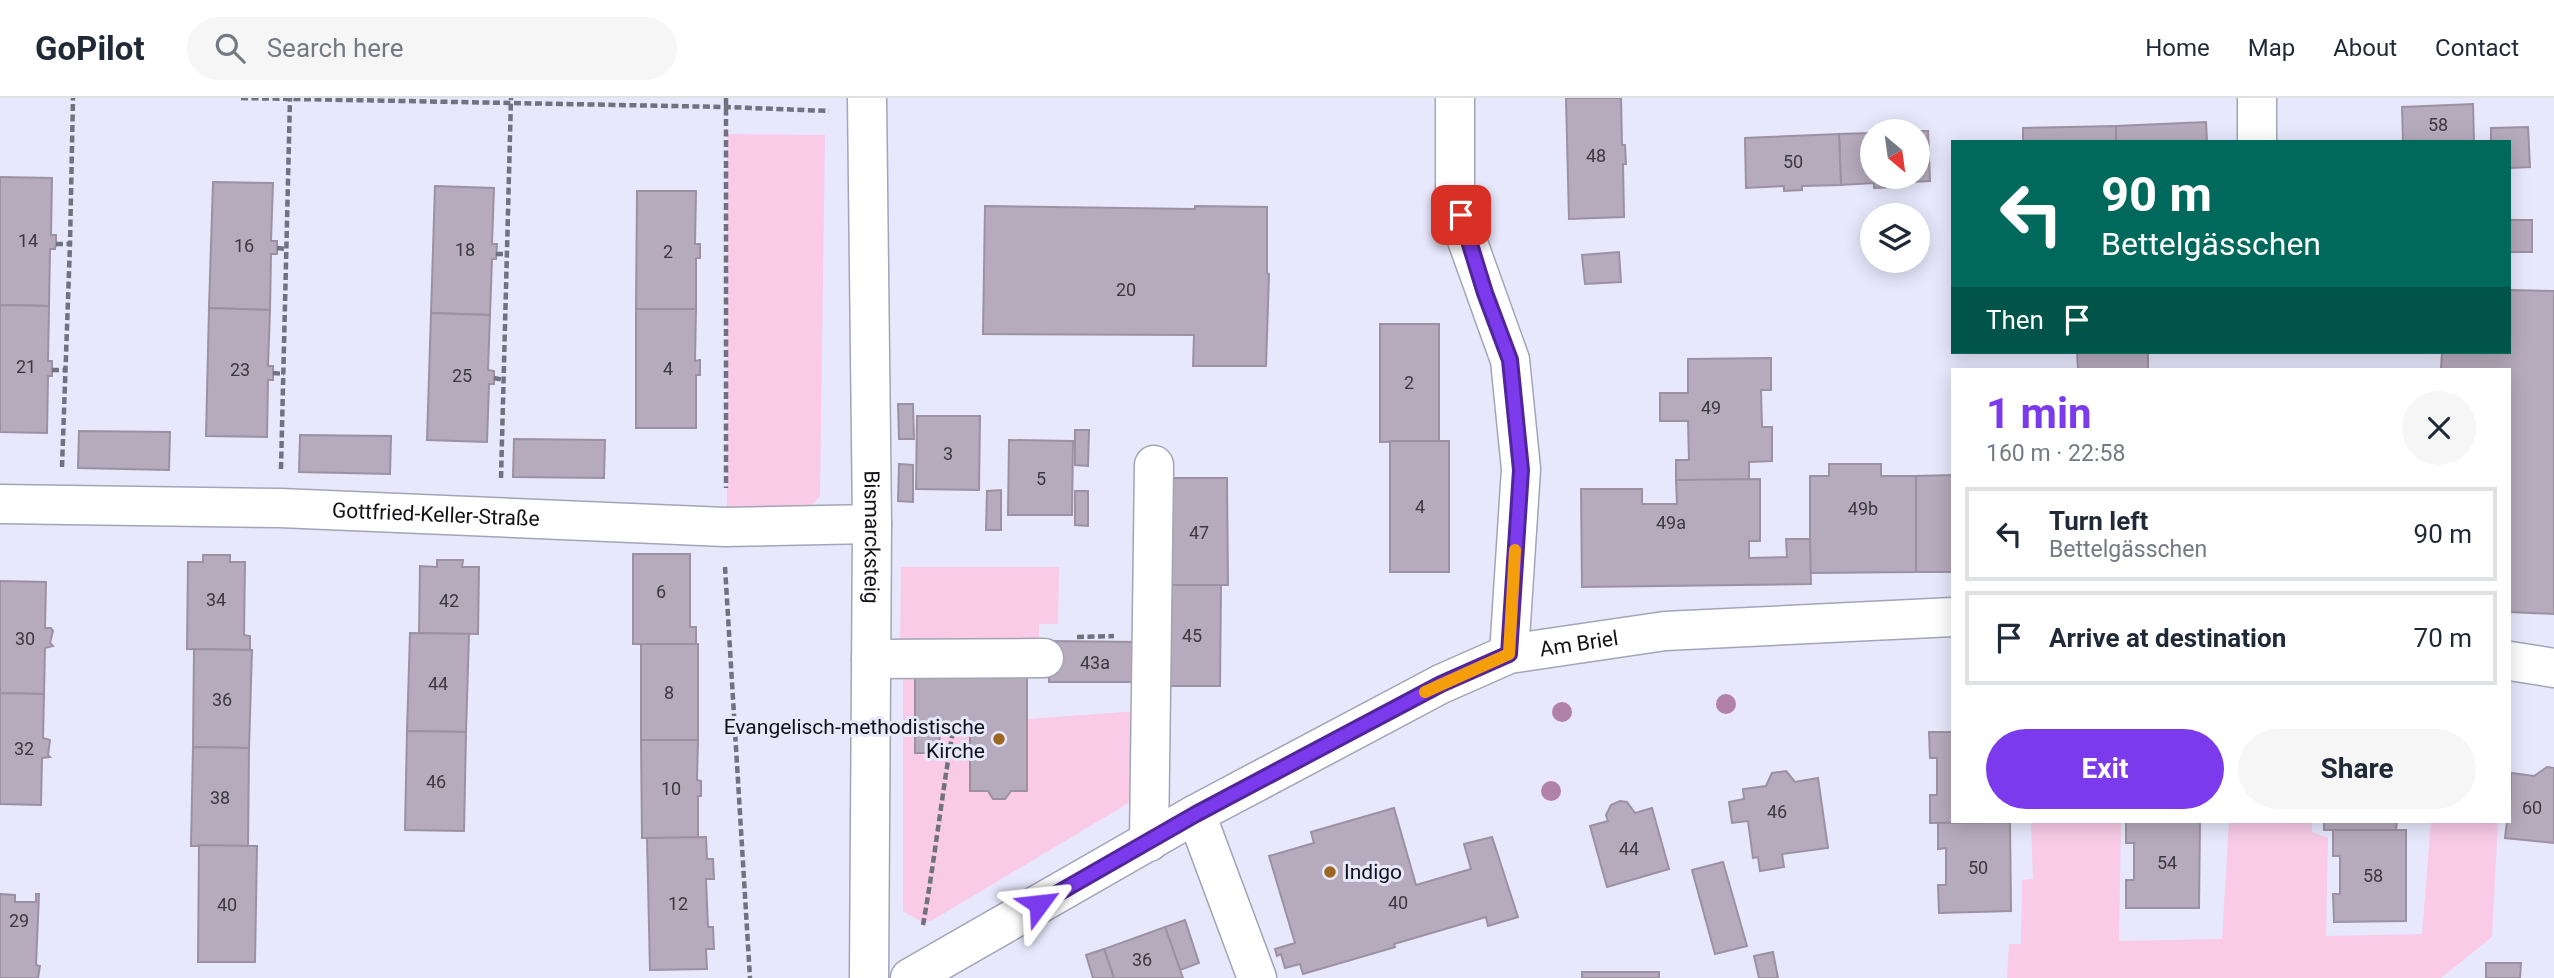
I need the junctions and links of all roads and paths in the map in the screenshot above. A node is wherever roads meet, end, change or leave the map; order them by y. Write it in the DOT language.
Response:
graph roads {
  1 [pos="73,98"];
  2 [pos="241,98"];
  3 [pos="1455,98"];
  4 [pos="2257,98"];
  5 [pos="290,99"];
  6 [pos="512,101"];
  7 [pos="868,105"];
  8 [pos="2257,140"];
  9 [pos="56,244"];
  10 [pos="70,244"];
  11 [pos="277,248"];
  12 [pos="286,249"];
  13 [pos="496,254"];
  14 [pos="507,254"];
  15 [pos="52,370"];
  16 [pos="66,370"];
  17 [pos="273,373"];
  18 [pos="284,374"];
  19 [pos="494,378"];
  20 [pos="504,380"];
  21 [pos="1154,465"];
  22 [pos="0,504"];
  23 [pos="61,505"];
  24 [pos="280,508"];
  25 [pos="500,517"];
  26 [pos="872,524"];
  27 [pos="1951,617"];
  28 [pos="1151,636"];
  29 [pos="1509,654"];
  30 [pos="1044,658"];
  31 [pos="871,659"];
  32 [pos="2511,661"];
  33 [pos="2554,668"];
  34 [pos="954,725"];
  35 [pos="1196,814"];
  36 [pos="1149,842"];
  37 [pos="911,977"];
  38 [pos="869,978"];
  39 [pos="1257,978"];
  1 -- 10 [label="path"];
  2 -- 5 [label="path"];
  3 -- 29 [label="street"];
  4 -- 8 [label="street"];
  5 -- 6 [label="path"];
  5 -- 12 [label="path"];
  6 -- 7 [label="path"];
  6 -- 14 [label="path"];
  7 -- 26 [label="street, Bismarcksteig"];
  9 -- 10 [label="path"];
  10 -- 16 [label="path"];
  11 -- 12 [label="path"];
  12 -- 18 [label="path"];
  13 -- 14 [label="path"];
  14 -- 20 [label="path"];
  15 -- 16 [label="path"];
  16 -- 23 [label="path"];
  17 -- 18 [label="path"];
  18 -- 24 [label="path"];
  19 -- 20 [label="path"];
  20 -- 25 [label="path"];
  21 -- 28 [label="street"];
  22 -- 23 [label="street, Gottfried-Keller-Straße"];
  23 -- 24 [label="street, Gottfried-Keller-Straße"];
  24 -- 25 [label="street, Gottfried-Keller-Straße"];
  25 -- 26 [label="street, Gottfried-Keller-Straße"];
  26 -- 31 [label="street, Bismarcksteig"];
  27 -- 29 [label="street, Am Briel"];
  28 -- 30 [label="path"];
  28 -- 36 [label="street"];
  29 -- 35 [label="street, Am Briel"];
  30 -- 31 [label="street"];
  31 -- 38 [label="street, Bismarcksteig"];
  32 -- 33 [label="street"];
  34 -- 37 [label="path"];
  35 -- 36 [label="street, Am Briel"];
  35 -- 39 [label="street"];
  36 -- 37 [label="street, Am Briel"];
}
